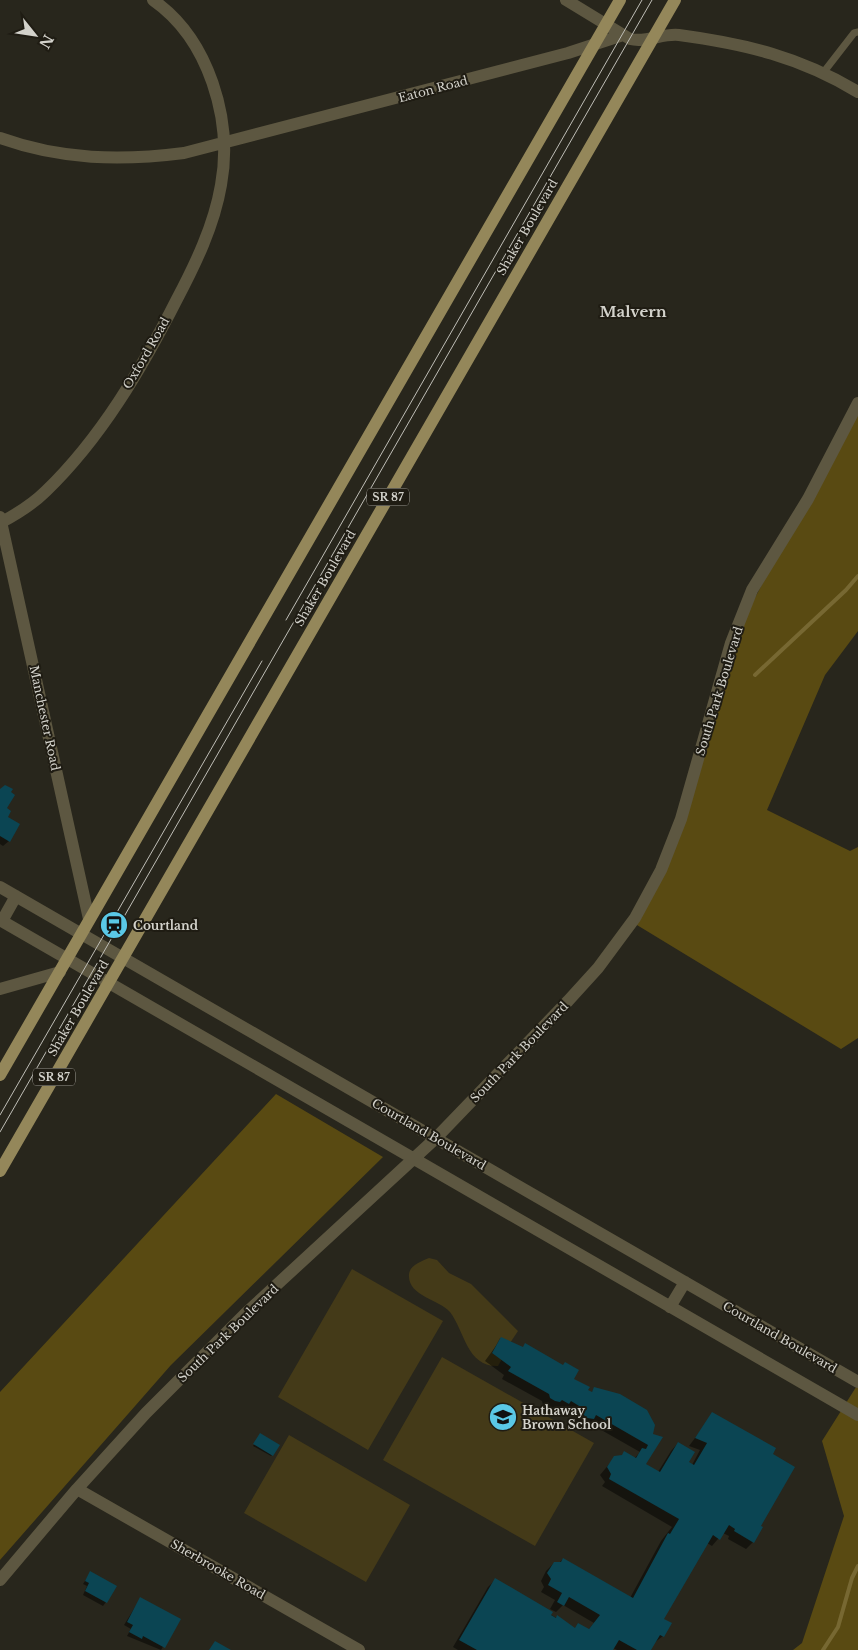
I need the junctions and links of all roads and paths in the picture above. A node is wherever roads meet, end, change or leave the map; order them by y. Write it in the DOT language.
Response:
graph roads {
  1 [pos="153,0"];
  2 [pos="566,0"];
  3 [pos="620,0"];
  4 [pos="675,0"];
  5 [pos="606,24"];
  6 [pos="858,32"];
  7 [pos="623,35"];
  8 [pos="653,38"];
  9 [pos="595,44"];
  10 [pos="823,73"];
  11 [pos="858,92"];
  12 [pos="0,138"];
  13 [pos="223,145"];
  14 [pos="858,403"];
  15 [pos="0,521"];
  16 [pos="0,887"];
  17 [pos="16,896"];
  18 [pos="89,919"];
  19 [pos="1,921"];
  20 [pos="81,934"];
  21 [pos="123,957"];
  22 [pos="67,958"];
  23 [pos="60,972"];
  24 [pos="109,983"];
  25 [pos="0,989"];
  26 [pos="0,1076"];
  27 [pos="436,1138"];
  28 [pos="414,1159"];
  29 [pos="0,1171"];
  30 [pos="685,1282"];
  31 [pos="670,1307"];
  32 [pos="858,1382"];
  33 [pos="858,1416"];
  34 [pos="76,1489"];
  35 [pos="0,1580"];
  36 [pos="359,1650"];
  1 -- 13 [label="street, Oxford Road"];
  2 -- 5 [label="street"];
  3 -- 5 [label="main road"];
  4 -- 8 [label="main road, Shaker Boulevard / SR 87"];
  5 -- 7 [label="street"];
  5 -- 9 [label="main road"];
  6 -- 10 [label="lane"];
  7 -- 8 [label="street, Eaton Road"];
  7 -- 9 [label="street, Eaton Road"];
  8 -- 10 [label="street, Eaton Road"];
  8 -- 21 [label="main road, Shaker Boulevard / SR 87"];
  9 -- 13 [label="street, Eaton Road"];
  9 -- 18 [label="main road"];
  10 -- 11 [label="street, Eaton Road"];
  12 -- 13 [label="street, Eaton Road"];
  13 -- 15 [label="street, Oxford Road"];
  14 -- 27 [label="street, South Park Boulevard"];
  15 -- 18 [label="street, Manchester Road"];
  16 -- 17 [label="street, Courtland Boulevard"];
  17 -- 19 [label="street"];
  17 -- 20 [label="street, Courtland Boulevard"];
  18 -- 20 [label="main road"];
  19 -- 22 [label="street"];
  20 -- 21 [label="street, Courtland Boulevard"];
  20 -- 22 [label="main road"];
  21 -- 24 [label="main road, Shaker Boulevard / SR 87"];
  21 -- 27 [label="street, Courtland Boulevard"];
  22 -- 23 [label="main road"];
  22 -- 24 [label="street"];
  23 -- 25 [label="street"];
  23 -- 26 [label="main road"];
  24 -- 28 [label="street"];
  24 -- 29 [label="main road, Shaker Boulevard / SR 87"];
  27 -- 28 [label="street, South Park Boulevard"];
  27 -- 30 [label="street, Courtland Boulevard"];
  28 -- 31 [label="street"];
  28 -- 34 [label="street, South Park Boulevard"];
  30 -- 31 [label="street"];
  30 -- 32 [label="street, Courtland Boulevard"];
  31 -- 33 [label="street"];
  34 -- 35 [label="street, South Park Boulevard"];
  34 -- 36 [label="street, Sherbrooke Road"];
}
